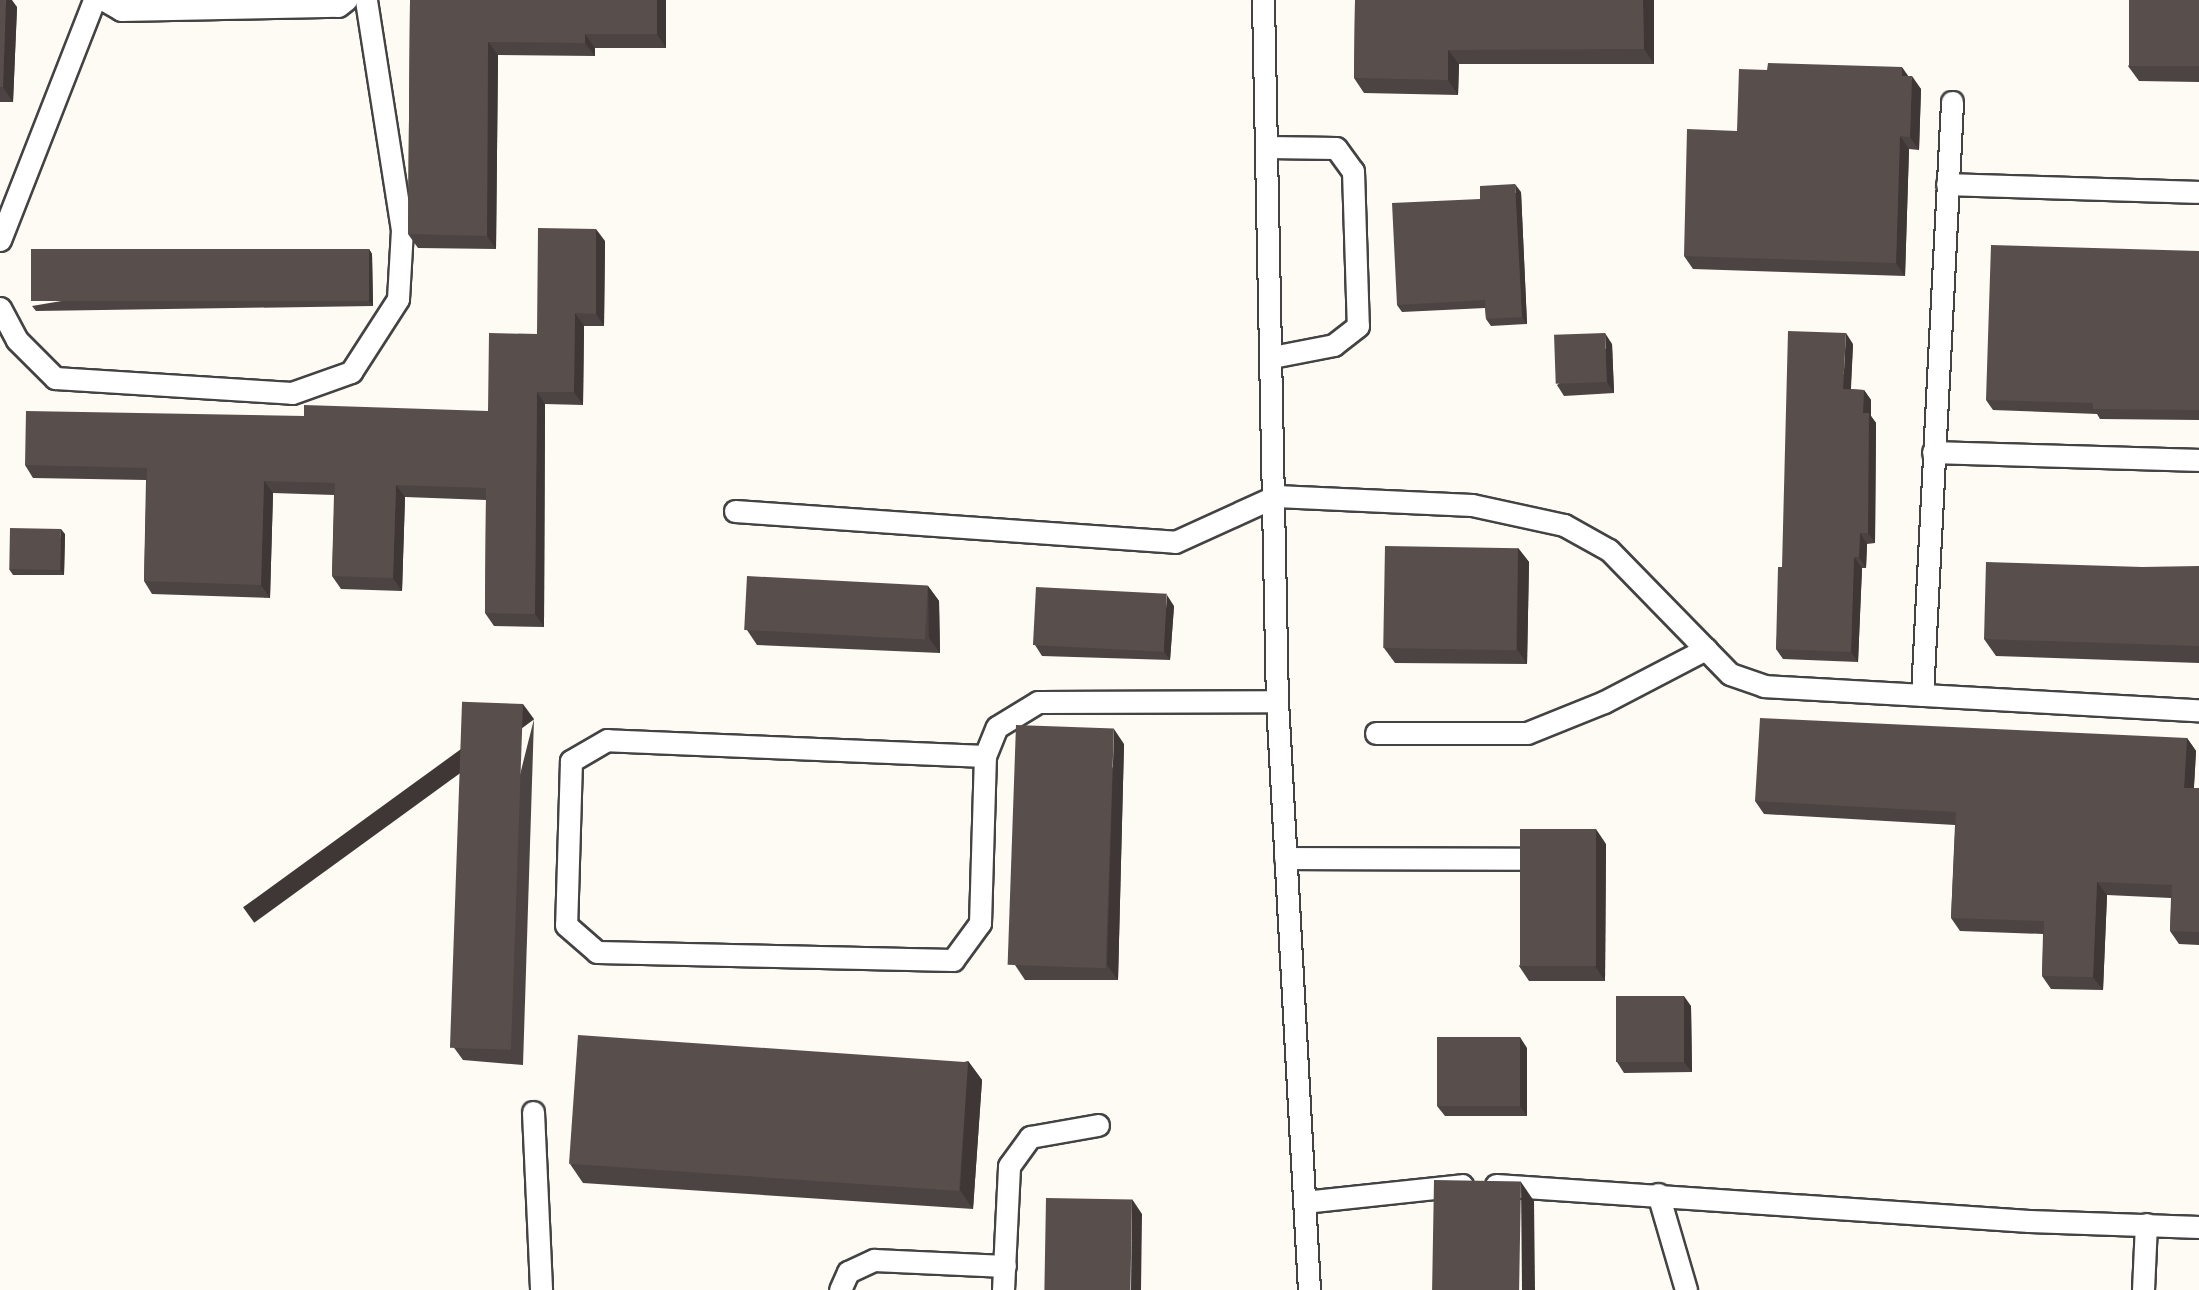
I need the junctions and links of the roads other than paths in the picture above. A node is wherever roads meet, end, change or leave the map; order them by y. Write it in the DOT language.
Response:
graph roads {
  1 [pos="94,0"];
  2 [pos="104,0"];
  3 [pos="346,0"];
  4 [pos="366,0"];
  5 [pos="1263,0"];
  6 [pos="1952,102"];
  7 [pos="1267,147"];
  8 [pos="1947,184"];
  9 [pos="2198,192"];
  10 [pos="0,240"];
  11 [pos="0,308"];
  12 [pos="1272,357"];
  13 [pos="1933,452"];
  14 [pos="2199,460"];
  15 [pos="1276,496"];
  16 [pos="735,512"];
  17 [pos="1706,649"];
  18 [pos="1922,695"];
  19 [pos="1277,701"];
  20 [pos="2199,710"];
  21 [pos="1376,734"];
  22 [pos="985,756"];
  23 [pos="1285,858"];
  24 [pos="1519,860"];
  25 [pos="533,1112"];
  26 [pos="1098,1125"];
  27 [pos="1658,1194"];
  28 [pos="1304,1202"];
  29 [pos="2146,1224"];
  30 [pos="2199,1227"];
  31 [pos="1005,1266"];
  32 [pos="541,1290"];
  33 [pos="840,1290"];
  34 [pos="1003,1290"];
  35 [pos="1309,1290"];
  36 [pos="1686,1290"];
  37 [pos="2143,1290"];
  1 -- 10 [label="lane"];
  2 -- 3 [label="lane"];
  4 -- 11 [label="lane"];
  5 -- 7 [label="lane"];
  6 -- 8 [label="lane"];
  7 -- 12 [label="lane"];
  7 -- 12 [label="lane"];
  8 -- 9 [label="lane"];
  8 -- 13 [label="lane"];
  12 -- 15 [label="lane"];
  13 -- 14 [label="lane"];
  13 -- 18 [label="lane"];
  15 -- 16 [label="lane"];
  15 -- 17 [label="lane"];
  15 -- 19 [label="lane"];
  17 -- 18 [label="lane"];
  17 -- 21 [label="lane"];
  18 -- 20 [label="lane"];
  19 -- 22 [label="lane"];
  19 -- 23 [label="lane"];
  22 -- 22 [label="lane"];
  23 -- 24 [label="lane"];
  23 -- 28 [label="lane"];
  25 -- 32 [label="lane"];
  26 -- 31 [label="lane"];
  27 -- 28 [label="lane"];
  27 -- 29 [label="lane"];
  27 -- 36 [label="lane"];
  28 -- 35 [label="lane"];
  29 -- 30 [label="lane"];
  29 -- 37 [label="lane"];
  31 -- 33 [label="lane"];
  31 -- 34 [label="lane"];
}
